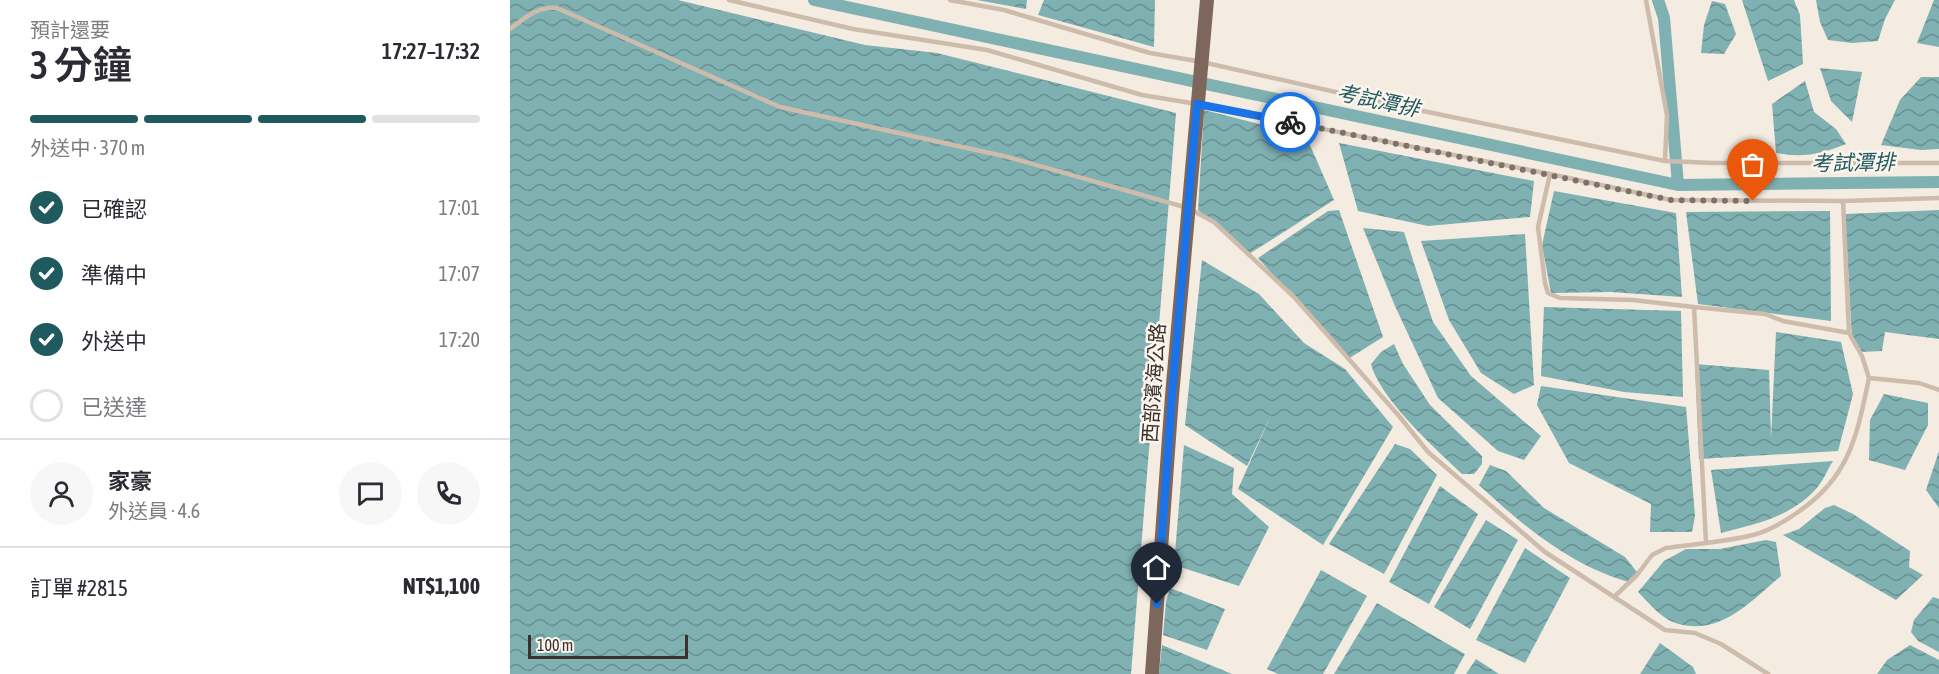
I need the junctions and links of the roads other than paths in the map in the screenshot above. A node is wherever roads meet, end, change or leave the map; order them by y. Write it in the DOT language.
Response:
graph roads {
  1 [pos="729,0"];
  2 [pos="950,0"];
  3 [pos="1207,0"];
  4 [pos="1646,0"];
  5 [pos="510,29"];
  6 [pos="1202,65"];
  7 [pos="1198,100"];
  8 [pos="1665,160"];
  9 [pos="1939,163"];
  10 [pos="1550,174"];
  11 [pos="1939,198"];
  12 [pos="1843,201"];
  13 [pos="1188,208"];
  14 [pos="1694,307"];
  15 [pos="1849,333"];
  16 [pos="1869,378"];
  17 [pos="1939,390"];
  18 [pos="1706,543"];
  19 [pos="1615,596"];
  20 [pos="1152,674"];
  21 [pos="1768,674"];
  1 -- 7 [label="lane"];
  2 -- 6 [label="lane"];
  3 -- 6 [label="main road"];
  4 -- 8 [label="lane"];
  5 -- 13 [label="lane"];
  6 -- 7 [label="main road, 西部濱海公路"];
  6 -- 8 [label="lane"];
  7 -- 10 [label="lane"];
  7 -- 13 [label="main road, 西部濱海公路"];
  8 -- 9 [label="lane"];
  10 -- 12 [label="lane"];
  10 -- 14 [label="lane"];
  11 -- 12 [label="lane"];
  12 -- 15 [label="lane"];
  13 -- 19 [label="lane"];
  13 -- 20 [label="main road, 西部濱海公路"];
  14 -- 15 [label="lane"];
  14 -- 18 [label="lane"];
  15 -- 16 [label="lane"];
  16 -- 17 [label="lane"];
  16 -- 18 [label="lane"];
  18 -- 19 [label="lane"];
  19 -- 21 [label="lane"];
}
